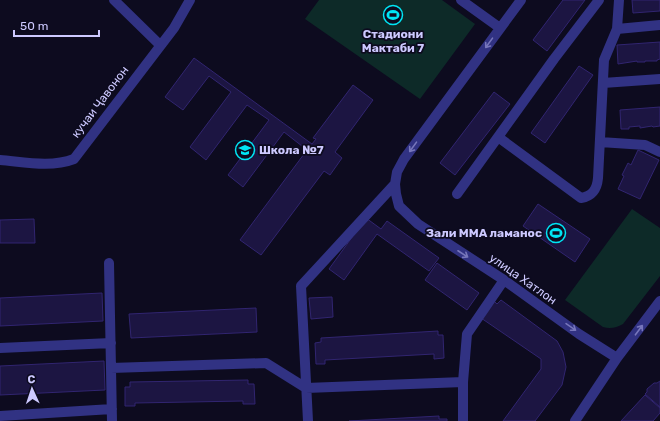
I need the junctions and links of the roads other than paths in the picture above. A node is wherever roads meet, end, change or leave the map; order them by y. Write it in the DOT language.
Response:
graph roads {
  1 [pos="114,0"];
  2 [pos="190,0"];
  3 [pos="461,0"];
  4 [pos="521,0"];
  5 [pos="599,0"];
  6 [pos="619,0"];
  7 [pos="660,26"];
  8 [pos="500,28"];
  9 [pos="617,29"];
  10 [pos="160,45"];
  11 [pos="660,79"];
  12 [pos="603,83"];
  13 [pos="498,137"];
  14 [pos="600,142"];
  15 [pos="660,152"];
  16 [pos="0,160"];
  17 [pos="395,184"];
  18 [pos="457,194"];
  19 [pos="109,263"];
  20 [pos="504,280"];
  21 [pos="660,301"];
  22 [pos="111,343"];
  23 [pos="0,348"];
  24 [pos="617,358"];
  25 [pos="111,368"];
  26 [pos="463,382"];
  27 [pos="306,388"];
  28 [pos="112,409"];
  29 [pos="0,416"];
  30 [pos="112,421"];
  31 [pos="308,421"];
  32 [pos="463,421"];
  33 [pos="575,421"];
  1 -- 10 [label="street"];
  2 -- 10 [label="street, кучаи Ҷавонон"];
  3 -- 8 [label="street"];
  4 -- 8 [label="street, улица Хатлон"];
  5 -- 13 [label="street"];
  6 -- 9 [label="street"];
  7 -- 9 [label="street"];
  8 -- 17 [label="street, улица Хатлон, one-way"];
  9 -- 12 [label="street"];
  10 -- 16 [label="street, кучаи Ҷавонон"];
  11 -- 12 [label="street"];
  12 -- 14 [label="street"];
  13 -- 14 [label="street"];
  13 -- 18 [label="street"];
  14 -- 15 [label="street"];
  17 -- 20 [label="street, улица Хатлон, one-way"];
  17 -- 27 [label="street"];
  19 -- 22 [label="street"];
  20 -- 24 [label="street, улица Хатлон, one-way"];
  20 -- 26 [label="street"];
  24 -- 21 [label="street, one-way"];
  22 -- 23 [label="street"];
  22 -- 25 [label="street"];
  24 -- 33 [label="street"];
  25 -- 27 [label="street"];
  25 -- 28 [label="street"];
  26 -- 27 [label="street"];
  26 -- 32 [label="street"];
  27 -- 31 [label="street"];
  28 -- 29 [label="street"];
  28 -- 30 [label="street"];
}
